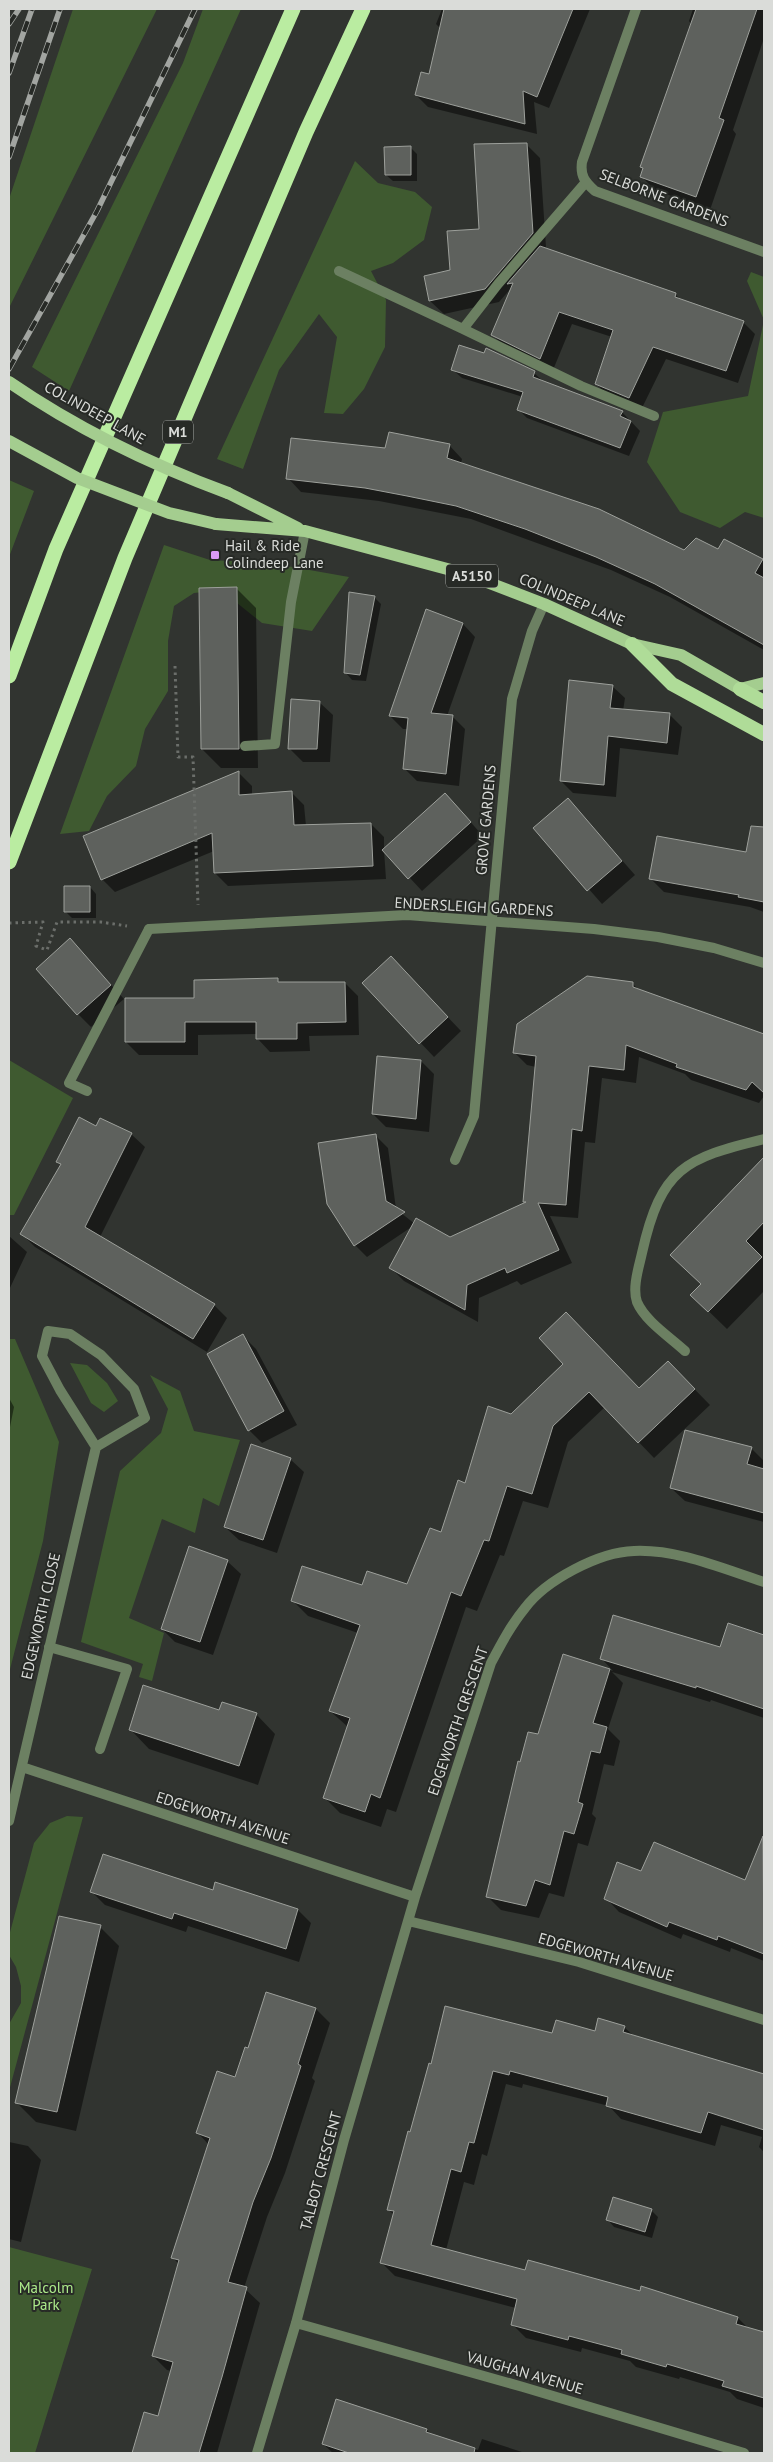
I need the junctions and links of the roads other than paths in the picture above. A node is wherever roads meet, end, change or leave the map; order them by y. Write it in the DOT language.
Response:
graph roads {
  1 [pos="293,9"];
  2 [pos="363,9"];
  3 [pos="636,9"];
  4 [pos="586,182"];
  5 [pos="764,252"];
  6 [pos="340,271"];
  7 [pos="464,329"];
  8 [pos="9,382"];
  9 [pos="654,416"];
  10 [pos="9,441"];
  11 [pos="305,531"];
  12 [pos="544,604"];
  13 [pos="632,644"];
  14 [pos="9,676"];
  15 [pos="764,683"];
  16 [pos="740,689"];
  17 [pos="764,702"];
  18 [pos="764,734"];
  19 [pos="245,746"];
  20 [pos="9,862"];
  21 [pos="492,922"];
  22 [pos="764,963"];
  23 [pos="87,1091"];
  24 [pos="764,1139"];
  25 [pos="455,1160"];
  26 [pos="685,1351"];
  27 [pos="96,1447"];
  28 [pos="764,1582"];
  29 [pos="49,1647"];
  30 [pos="100,1749"];
  31 [pos="22,1766"];
  32 [pos="9,1821"];
  33 [pos="415,1897"];
  34 [pos="408,1921"];
  35 [pos="764,2020"];
  36 [pos="296,2323"];
  37 [pos="257,2453"];
  38 [pos="744,2453"];
  1 -- 14 [label="highway"];
  2 -- 20 [label="highway, M1"];
  3 -- 4 [label="street, SELBORNE GARDENS"];
  4 -- 5 [label="street, SELBORNE GARDENS"];
  4 -- 7 [label="street"];
  6 -- 7 [label="street"];
  7 -- 9 [label="street"];
  8 -- 11 [label="main road, COLINDEEP LANE / A5150, bridge"];
  10 -- 11 [label="main road, COLINDEEP LANE / A5150, bridge"];
  11 -- 12 [label="main road, COLINDEEP LANE / A5150"];
  11 -- 19 [label="street"];
  12 -- 13 [label="main road, COLINDEEP LANE / A5150"];
  12 -- 21 [label="street, GROVE GARDENS"];
  13 -- 16 [label="main road, COLINDEEP LANE / A5150"];
  13 -- 18 [label="highway, A5150"];
  15 -- 16 [label="main road"];
  16 -- 17 [label="highway, A5150"];
  21 -- 22 [label="street, ENDERSLEIGH GARDENS"];
  21 -- 23 [label="street, ENDERSLEIGH GARDENS"];
  21 -- 25 [label="street, GROVE GARDENS"];
  24 -- 26 [label="street"];
  27 -- 27 [label="street"];
  27 -- 29 [label="street, EDGEWORTH CLOSE"];
  28 -- 33 [label="street, EDGEWORTH CRESCENT"];
  29 -- 30 [label="street"];
  29 -- 31 [label="street, EDGEWORTH CLOSE"];
  31 -- 32 [label="street, EDGEWORTH CLOSE"];
  31 -- 33 [label="street, EDGEWORTH AVENUE"];
  33 -- 34 [label="street, TALBOT CRESCENT"];
  34 -- 35 [label="street, EDGEWORTH AVENUE"];
  34 -- 36 [label="street, TALBOT CRESCENT"];
  36 -- 37 [label="street, TALBOT CRESCENT"];
  36 -- 38 [label="street, VAUGHAN AVENUE"];
}
